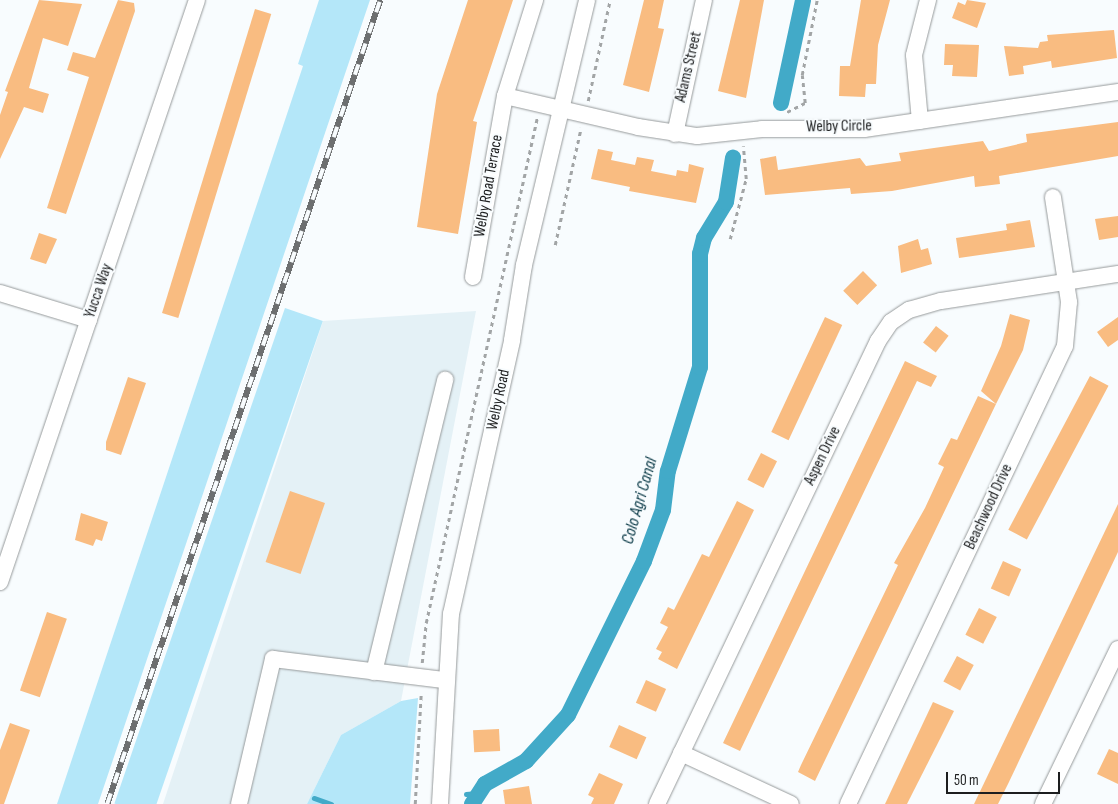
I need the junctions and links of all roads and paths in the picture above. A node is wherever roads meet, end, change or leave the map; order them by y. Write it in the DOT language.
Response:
graph roads {
  1 [pos="197,0"];
  2 [pos="535,0"];
  3 [pos="587,0"];
  4 [pos="610,0"];
  5 [pos="704,0"];
  6 [pos="817,0"];
  7 [pos="928,0"];
  8 [pos="1118,92"];
  9 [pos="590,95"];
  10 [pos="505,96"];
  11 [pos="540,104"];
  12 [pos="562,108"];
  13 [pos="777,113"];
  14 [pos="920,121"];
  15 [pos="580,134"];
  16 [pos="674,134"];
  17 [pos="743,144"];
  18 [pos="1053,196"];
  19 [pos="730,239"];
  20 [pos="555,245"];
  21 [pos="1118,274"];
  22 [pos="472,277"];
  23 [pos="1066,282"];
  24 [pos="0,293"];
  25 [pos="89,320"];
  26 [pos="445,380"];
  27 [pos="4,558"];
  28 [pos="0,582"];
  29 [pos="1118,649"];
  30 [pos="374,672"];
  31 [pos="422,678"];
  32 [pos="444,680"];
  33 [pos="681,754"];
  34 [pos="239,804"];
  35 [pos="415,804"];
  36 [pos="440,804"];
  37 [pos="657,804"];
  38 [pos="791,804"];
  39 [pos="848,804"];
  40 [pos="1043,804"];
  1 -- 25 [label="street, Yucca Way"];
  2 -- 10 [label="street, Welby Road Terrace"];
  3 -- 12 [label="street, Welby Road"];
  4 -- 9 [label="path"];
  5 -- 16 [label="street, Adams Street"];
  6 -- 13 [label="path"];
  7 -- 14 [label="street"];
  8 -- 14 [label="street, Welby Circle"];
  10 -- 11 [label="street"];
  10 -- 22 [label="street, Welby Road Terrace"];
  11 -- 12 [label="street"];
  11 -- 31 [label="path"];
  12 -- 16 [label="street, Welby Circle"];
  12 -- 32 [label="street, Welby Road"];
  14 -- 16 [label="street, Welby Circle"];
  15 -- 20 [label="path"];
  17 -- 19 [label="path"];
  18 -- 23 [label="street, Beachwood Drive"];
  21 -- 23 [label="street, Aspen Drive"];
  23 -- 33 [label="street, Aspen Drive"];
  23 -- 39 [label="street, Beachwood Drive"];
  24 -- 25 [label="street"];
  25 -- 27 [label="street, Yucca Way"];
  26 -- 30 [label="street"];
  27 -- 28 [label="street, Yucca Way"];
  29 -- 40 [label="street"];
  30 -- 31 [label="street"];
  30 -- 34 [label="street"];
  31 -- 32 [label="street"];
  31 -- 35 [label="path"];
  32 -- 36 [label="street, Welby Road"];
  33 -- 37 [label="street, Aspen Drive"];
  33 -- 38 [label="street"];
}
